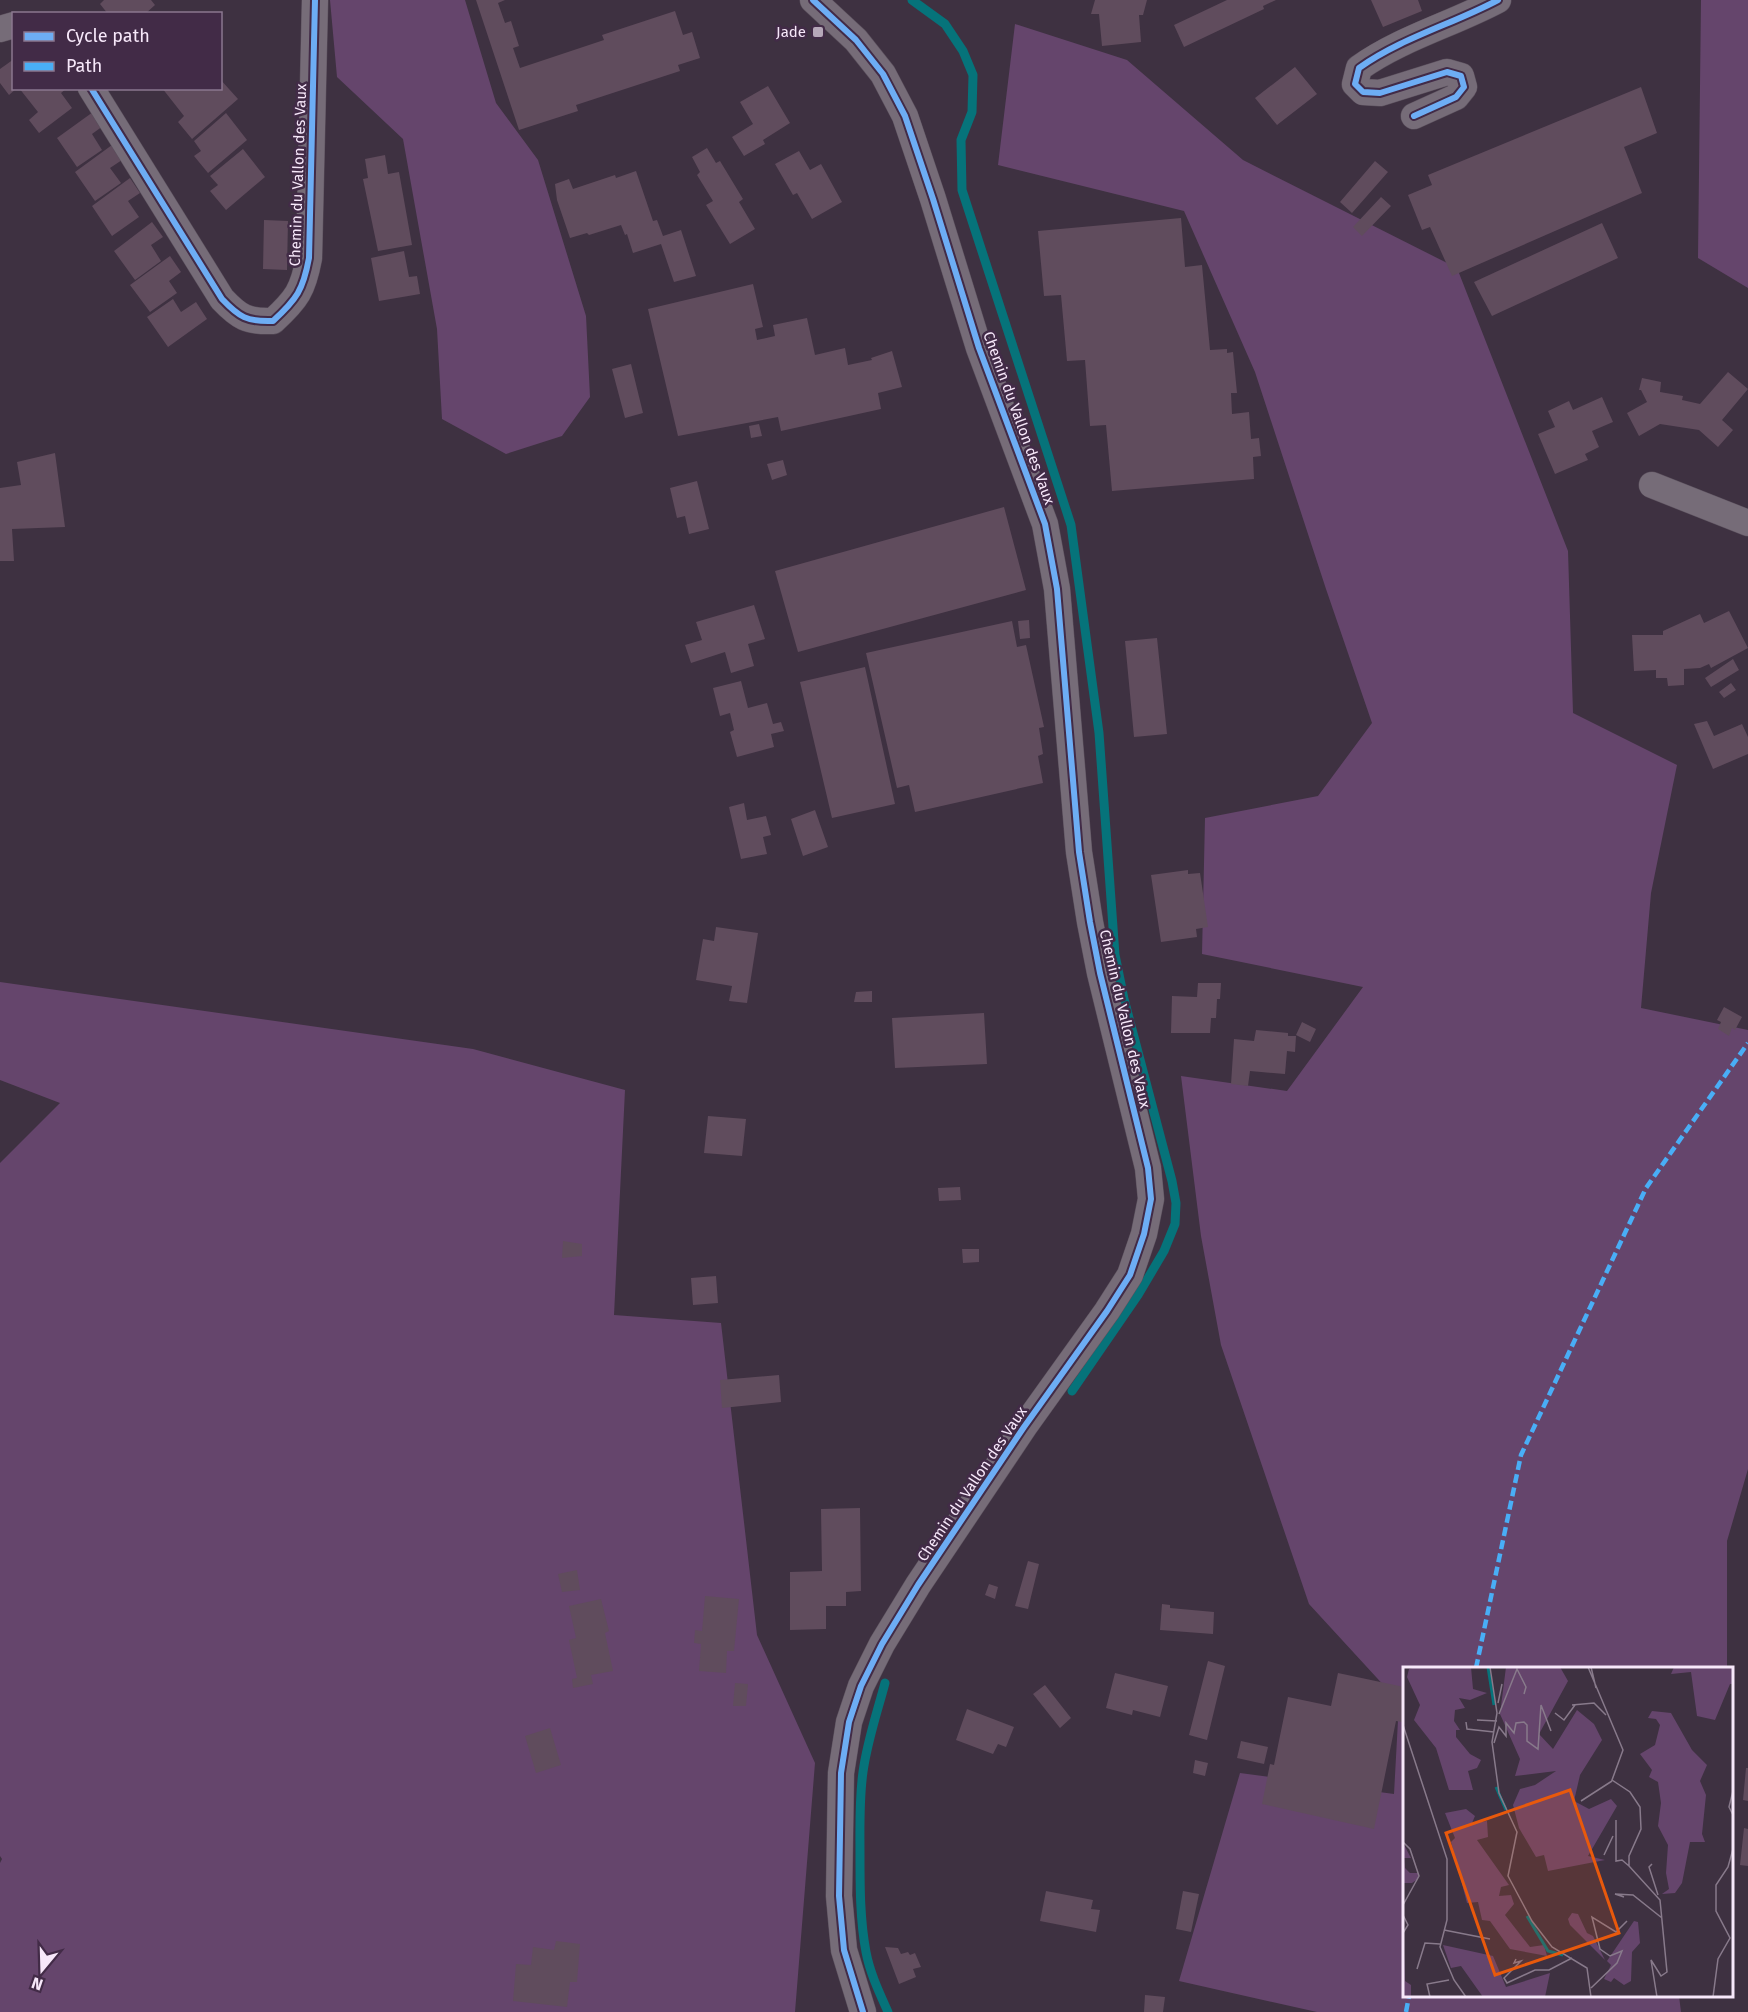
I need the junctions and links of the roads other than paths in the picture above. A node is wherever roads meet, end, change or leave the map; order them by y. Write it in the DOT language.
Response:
graph roads {
  1 [pos="315,0"];
  2 [pos="813,0"];
  3 [pos="1498,0"];
  4 [pos="92,90"];
  5 [pos="1414,116"];
  6 [pos="1652,485"];
  7 [pos="1748,523"];
  8 [pos="863,2012"];
  1 -- 4 [label="street, Chemin du Vallon des Vaux"];
  2 -- 8 [label="street, Chemin du Vallon des Vaux"];
  3 -- 5 [label="street"];
  6 -- 7 [label="street"];
}
